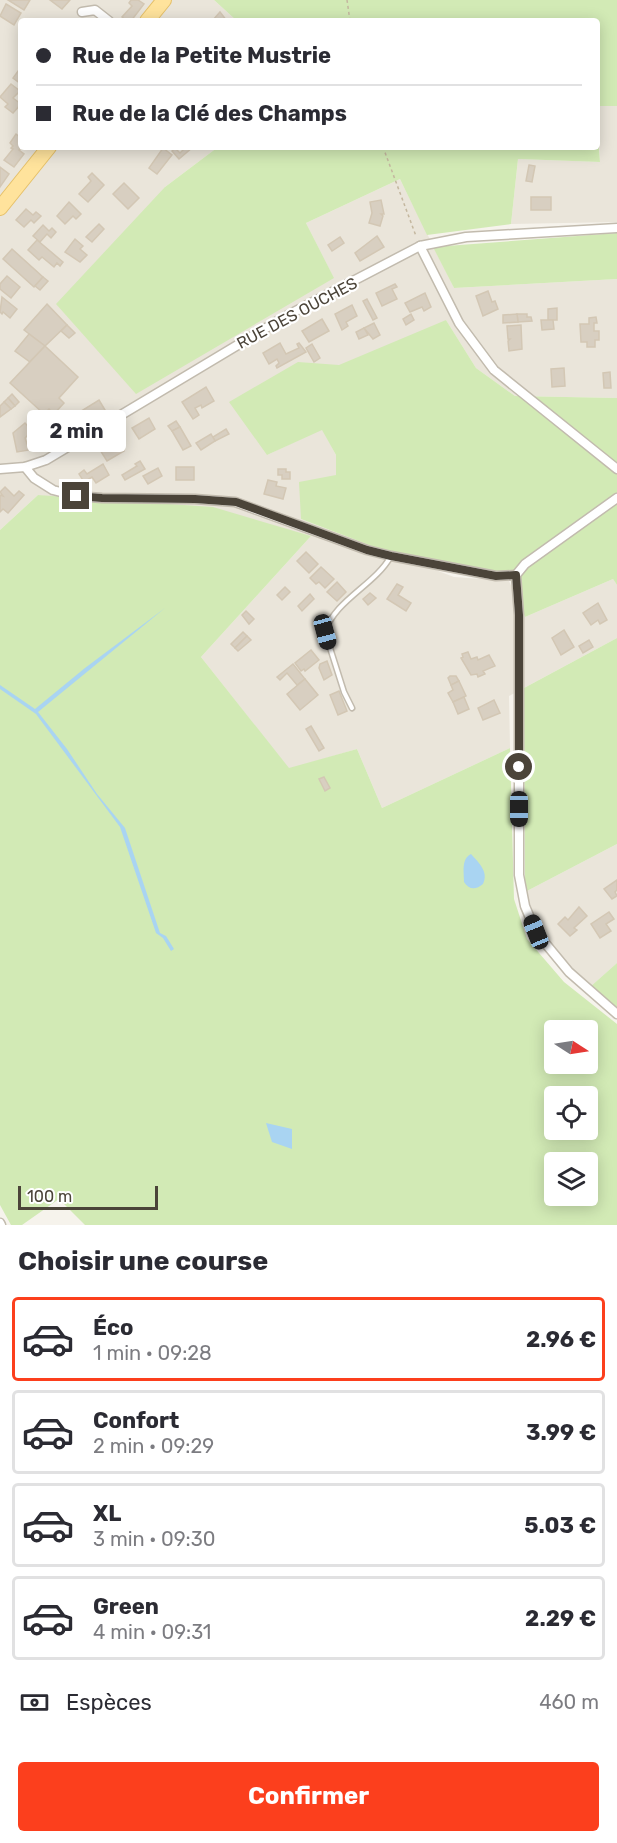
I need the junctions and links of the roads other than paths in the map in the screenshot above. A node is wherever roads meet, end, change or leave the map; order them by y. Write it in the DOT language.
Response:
graph roads {
  1 [pos="164,0"];
  2 [pos="82,12"];
  3 [pos="105,18"];
  4 [pos="149,18"];
  5 [pos="47,150"];
  6 [pos="0,208"];
  7 [pos="617,228"];
  8 [pos="420,246"];
  9 [pos="25,466"];
  10 [pos="617,469"];
  11 [pos="0,470"];
  12 [pos="617,498"];
  13 [pos="391,556"];
  14 [pos="516,575"];
  15 [pos="352,708"];
  16 [pos="617,1014"];
  1 -- 4 [label="main road"];
  2 -- 3 [label="street"];
  5 -- 6 [label="main road"];
  7 -- 8 [label="street, RUE DES OUCHES"];
  8 -- 9 [label="street, RUE DES OUCHES"];
  8 -- 10 [label="street"];
  9 -- 11 [label="street, RUE DES OUCHES"];
  9 -- 13 [label="street"];
  12 -- 14 [label="street"];
  13 -- 14 [label="street"];
  13 -- 15 [label="lane"];
  14 -- 16 [label="street"];
}
